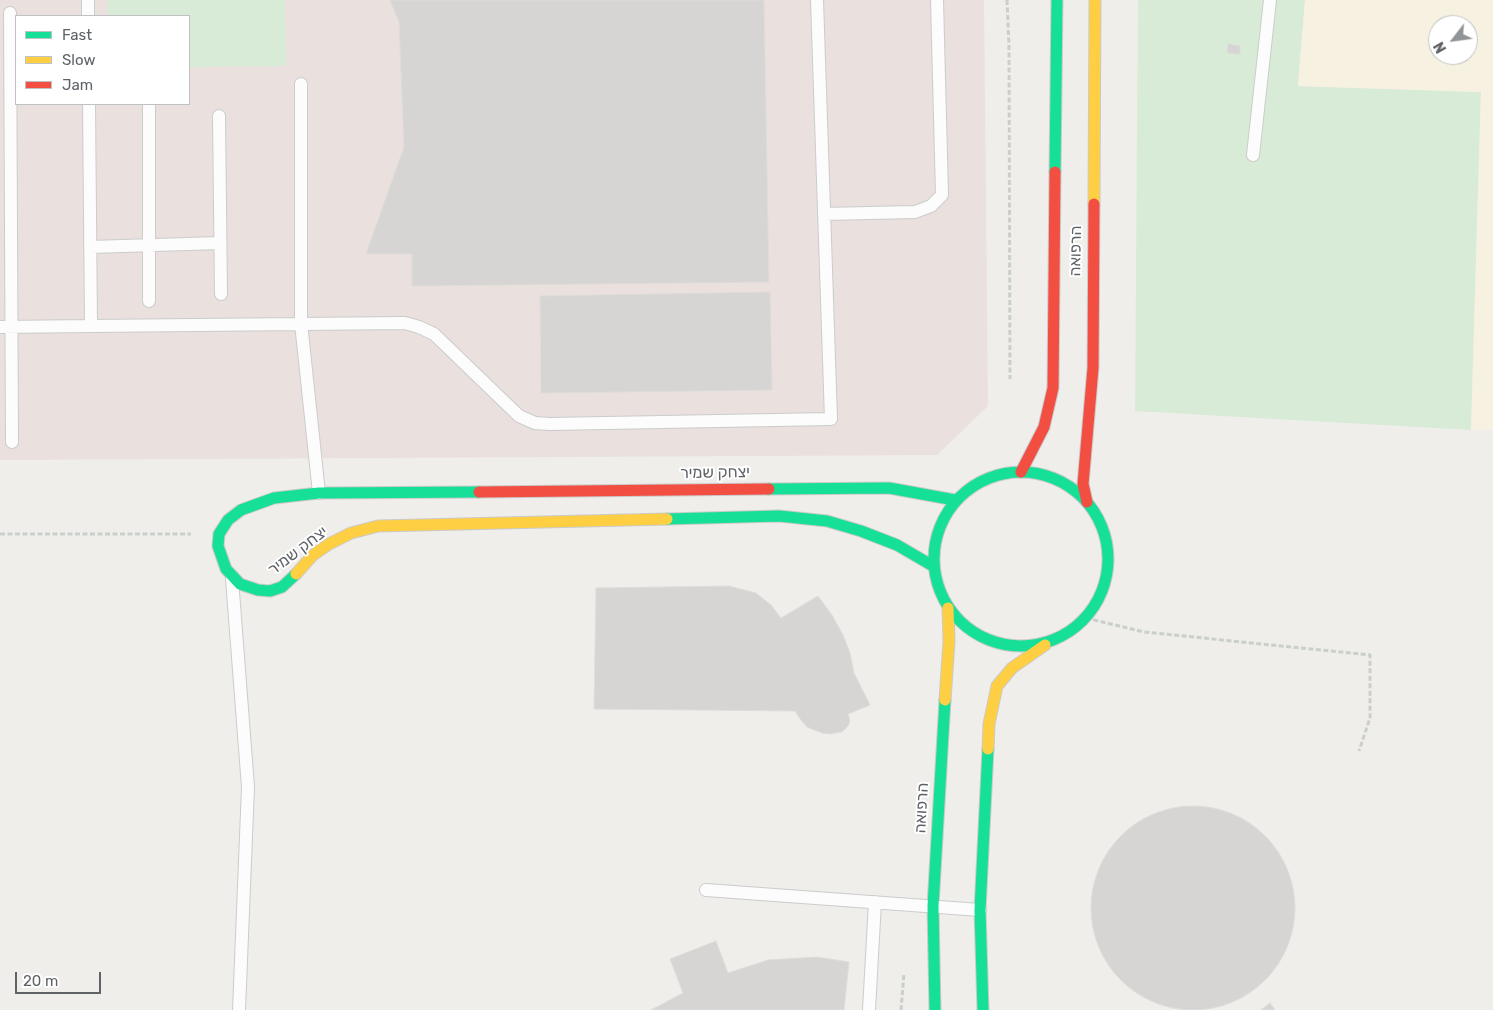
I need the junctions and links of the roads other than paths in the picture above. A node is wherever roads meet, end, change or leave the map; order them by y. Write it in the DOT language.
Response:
graph roads {
  1 [pos="88,0"];
  2 [pos="817,0"];
  3 [pos="938,0"];
  4 [pos="1057,0"];
  5 [pos="1095,0"];
  6 [pos="1270,0"];
  7 [pos="10,12"];
  8 [pos="88,15"];
  9 [pos="301,84"];
  10 [pos="9,94"];
  11 [pos="89,105"];
  12 [pos="149,105"];
  13 [pos="219,116"];
  14 [pos="1253,155"];
  15 [pos="824,214"];
  16 [pos="220,243"];
  17 [pos="149,245"];
  18 [pos="90,247"];
  19 [pos="221,294"];
  20 [pos="149,300"];
  21 [pos="301,323"];
  22 [pos="91,326"];
  23 [pos="6,327"];
  24 [pos="12,442"];
  25 [pos="1021,472"];
  26 [pos="319,493"];
  27 [pos="955,500"];
  28 [pos="1087,502"];
  29 [pos="933,566"];
  30 [pos="231,577"];
  31 [pos="948,608"];
  32 [pos="1047,644"];
  33 [pos="706,890"];
  34 [pos="875,902"];
  35 [pos="934,906"];
  36 [pos="980,910"];
  37 [pos="239,1010"];
  38 [pos="869,1010"];
  39 [pos="935,1010"];
  40 [pos="983,1010"];
  1 -- 8 [label="lane"];
  2 -- 15 [label="lane"];
  3 -- 15 [label="lane"];
  4 -- 25 [label="street, הרפואה"];
  5 -- 28 [label="street, הרפואה"];
  6 -- 14 [label="lane"];
  7 -- 10 [label="lane"];
  9 -- 21 [label="lane"];
  10 -- 23 [label="lane"];
  11 -- 18 [label="lane"];
  12 -- 17 [label="lane"];
  13 -- 16 [label="lane"];
  15 -- 21 [label="lane"];
  16 -- 17 [label="lane"];
  16 -- 19 [label="lane"];
  17 -- 18 [label="lane"];
  17 -- 20 [label="lane"];
  18 -- 22 [label="lane"];
  21 -- 22 [label="lane"];
  21 -- 26 [label="lane"];
  22 -- 23 [label="lane"];
  23 -- 24 [label="lane"];
  25 -- 27 [label="street"];
  25 -- 28 [label="street"];
  26 -- 27 [label="street, יצחק שמיר"];
  26 -- 30 [label="street, יצחק שמיר"];
  27 -- 29 [label="street"];
  28 -- 32 [label="street"];
  29 -- 30 [label="street, יצחק שמיר"];
  29 -- 31 [label="street"];
  30 -- 37 [label="lane"];
  31 -- 32 [label="street"];
  31 -- 35 [label="street, הרפואה"];
  32 -- 36 [label="street"];
  33 -- 34 [label="lane"];
  34 -- 35 [label="lane"];
  34 -- 38 [label="lane"];
  35 -- 36 [label="lane"];
  35 -- 39 [label="street, הרפואה"];
  36 -- 40 [label="street"];
}
